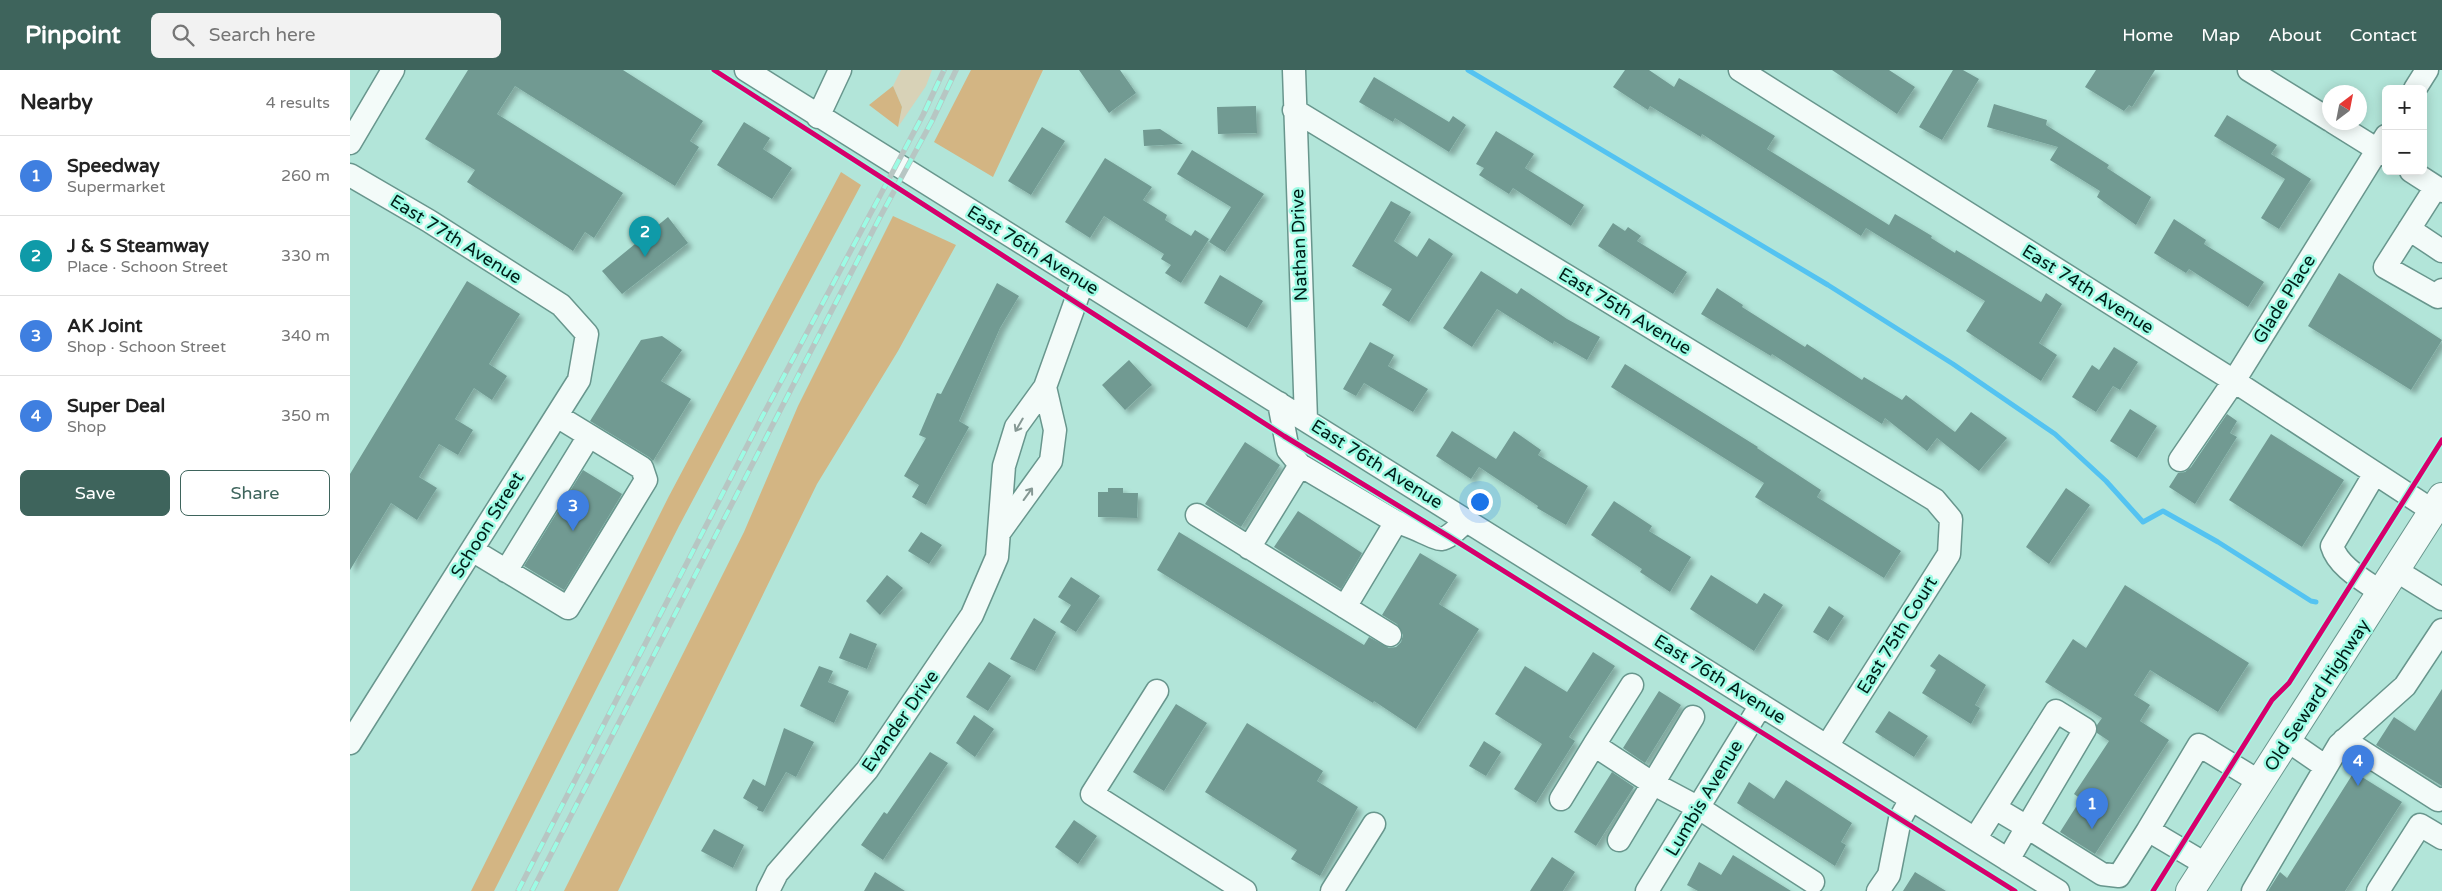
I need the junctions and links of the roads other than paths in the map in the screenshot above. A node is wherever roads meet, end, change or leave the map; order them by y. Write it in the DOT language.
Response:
graph roads {
  1 [pos="393,70"];
  2 [pos="746,70"];
  3 [pos="840,70"];
  4 [pos="1294,70"];
  5 [pos="1740,70"];
  6 [pos="2249,70"];
  7 [pos="2427,70"];
  8 [pos="2418,85"];
  9 [pos="1294,110"];
  10 [pos="2322,115"];
  11 [pos="818,117"];
  12 [pos="2349,130"];
  13 [pos="350,143"];
  14 [pos="2382,146"];
  15 [pos="2382,149"];
  16 [pos="350,175"];
  17 [pos="2417,175"];
  18 [pos="2439,189"];
  19 [pos="2409,229"];
  20 [pos="2442,250"];
  21 [pos="1083,280"];
  22 [pos="2442,290"];
  23 [pos="561,305"];
  24 [pos="2234,382"];
  25 [pos="1045,387"];
  26 [pos="1279,403"];
  27 [pos="557,416"];
  28 [pos="1306,420"];
  29 [pos="589,436"];
  30 [pos="2180,460"];
  31 [pos="1300,465"];
  32 [pos="2375,474"];
  33 [pos="2438,504"];
  34 [pos="1197,515"];
  35 [pos="1951,519"];
  36 [pos="1466,520"];
  37 [pos="1396,522"];
  38 [pos="999,533"];
  39 [pos="1249,548"];
  40 [pos="472,550"];
  41 [pos="506,571"];
  42 [pos="2396,571"];
  43 [pos="2382,593"];
  44 [pos="2442,598"];
  45 [pos="1345,607"];
  46 [pos="2442,630"];
  47 [pos="1390,636"];
  48 [pos="1632,684"];
  49 [pos="1157,691"];
  50 [pos="1761,705"];
  51 [pos="1694,717"];
  52 [pos="2287,740"];
  53 [pos="2344,740"];
  54 [pos="350,743"];
  55 [pos="1594,745"];
  56 [pos="1827,746"];
  57 [pos="2326,767"];
  58 [pos="2260,782"];
  59 [pos="1652,783"];
  60 [pos="2434,795"];
  61 [pos="1560,799"];
  62 [pos="1911,799"];
  63 [pos="1699,808"];
  64 [pos="1995,808"];
  65 [pos="1374,824"];
  66 [pos="2420,824"];
  67 [pos="2027,827"];
  68 [pos="2148,830"];
  69 [pos="2442,838"];
  70 [pos="1975,839"];
  71 [pos="1619,840"];
  72 [pos="2008,860"];
  73 [pos="2207,865"];
  74 [pos="1813,882"];
  75 [pos="768,891"];
  76 [pos="1245,891"];
  77 [pos="1332,891"];
  78 [pos="1647,891"];
  79 [pos="1878,891"];
  80 [pos="2058,891"];
  81 [pos="2190,891"];
  82 [pos="2253,891"];
  83 [pos="2378,891"];
  1 -- 13 [label="street"];
  2 -- 11 [label="street, East 76th Avenue"];
  3 -- 11 [label="street"];
  4 -- 9 [label="street, Nathan Drive"];
  5 -- 24 [label="street, East 74th Avenue"];
  6 -- 10 [label="street"];
  7 -- 8 [label="street"];
  9 -- 28 [label="street, Nathan Drive"];
  9 -- 35 [label="street, East 75th Avenue"];
  11 -- 21 [label="street, East 76th Avenue"];
  12 -- 14 [label="street"];
  15 -- 24 [label="street, Glade Place"];
  16 -- 23 [label="street, East 77th Avenue"];
  17 -- 18 [label="street"];
  18 -- 19 [label="street"];
  19 -- 20 [label="street"];
  19 -- 22 [label="street"];
  21 -- 25 [label="street, Evander Drive"];
  21 -- 26 [label="street, East 76th Avenue"];
  23 -- 27 [label="street, Schoon Street"];
  24 -- 30 [label="street, Glade Place"];
  24 -- 32 [label="street, East 74th Avenue"];
  25 -- 38 [label="street, Evander Drive, one-way"];
  38 -- 25 [label="street, one-way"];
  26 -- 28 [label="street, East 76th Avenue"];
  26 -- 31 [label="street"];
  27 -- 29 [label="street"];
  27 -- 40 [label="street, Schoon Street"];
  28 -- 36 [label="street, East 76th Avenue"];
  29 -- 41 [label="street"];
  29 -- 41 [label="street"];
  31 -- 37 [label="street"];
  31 -- 39 [label="street"];
  32 -- 33 [label="street, East 74th Avenue"];
  32 -- 43 [label="street"];
  33 -- 42 [label="main road, Old Seward Highway"];
  34 -- 39 [label="street"];
  35 -- 56 [label="street, East 75th Court"];
  36 -- 37 [label="street"];
  36 -- 50 [label="street, East 76th Avenue"];
  37 -- 45 [label="street"];
  38 -- 75 [label="street, Evander Drive"];
  39 -- 45 [label="street"];
  40 -- 41 [label="street"];
  40 -- 54 [label="street, Schoon Street"];
  42 -- 43 [label="main road, Old Seward Highway"];
  42 -- 44 [label="street"];
  43 -- 52 [label="main road, Old Seward Highway"];
  45 -- 47 [label="street"];
  46 -- 53 [label="street"];
  48 -- 55 [label="street"];
  49 -- 76 [label="street"];
  50 -- 56 [label="street, East 76th Avenue"];
  50 -- 63 [label="street, Lumbis Avenue"];
  51 -- 59 [label="street"];
  52 -- 57 [label="street"];
  52 -- 58 [label="main road, Old Seward Highway"];
  53 -- 57 [label="street"];
  53 -- 60 [label="street"];
  55 -- 59 [label="street"];
  55 -- 61 [label="street"];
  56 -- 62 [label="street, East 76th Avenue"];
  57 -- 82 [label="street"];
  58 -- 68 [label="street"];
  58 -- 73 [label="main road, Old Seward Highway"];
  59 -- 63 [label="street"];
  59 -- 71 [label="street"];
  60 -- 66 [label="street"];
  62 -- 70 [label="street, East 76th Avenue"];
  62 -- 79 [label="street"];
  63 -- 74 [label="street"];
  63 -- 78 [label="street, Lumbis Avenue"];
  64 -- 67 [label="street"];
  64 -- 67 [label="street"];
  64 -- 70 [label="street"];
  65 -- 77 [label="street"];
  66 -- 69 [label="street"];
  66 -- 83 [label="street"];
  67 -- 68 [label="street"];
  67 -- 72 [label="street"];
  68 -- 73 [label="street"];
  70 -- 72 [label="street, East 76th Avenue"];
  72 -- 80 [label="street, East 76th Avenue"];
  73 -- 81 [label="main road, Old Seward Highway"];
}
